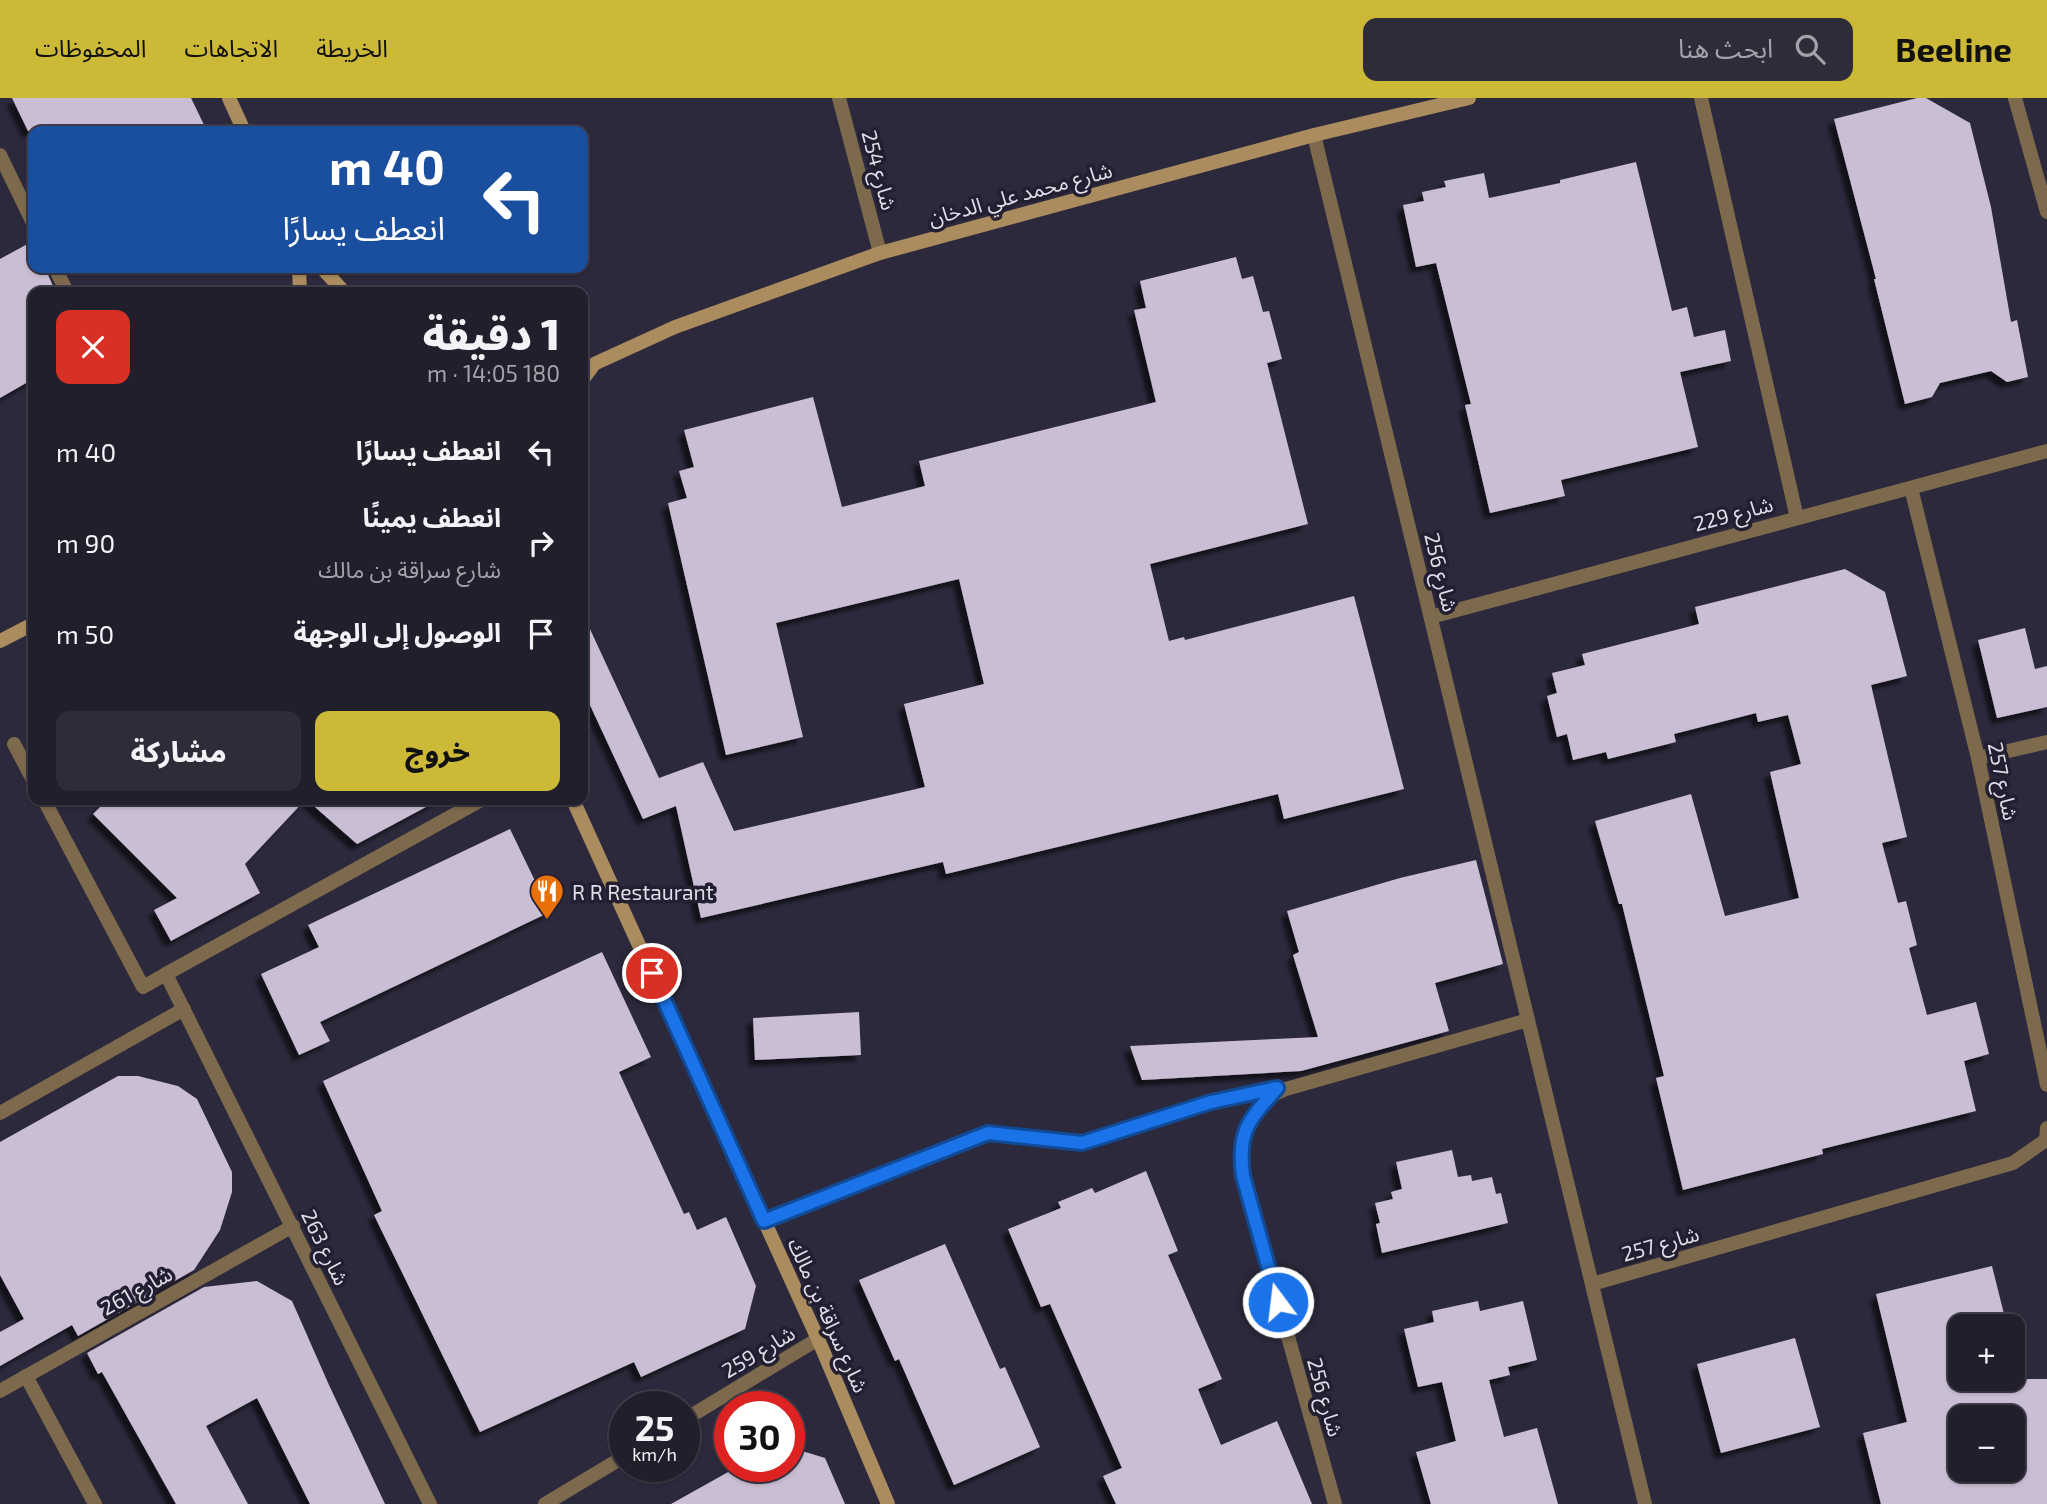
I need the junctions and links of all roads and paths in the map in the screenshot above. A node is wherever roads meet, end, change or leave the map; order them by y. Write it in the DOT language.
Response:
graph roads {
  1 [pos="229,98"];
  2 [pos="839,98"];
  3 [pos="1469,98"];
  4 [pos="1701,98"];
  5 [pos="2015,98"];
  6 [pos="242,126"];
  7 [pos="1314,135"];
  8 [pos="0,155"];
  9 [pos="2047,212"];
  10 [pos="28,213"];
  11 [pos="880,253"];
  12 [pos="327,273"];
  13 [pos="339,287"];
  14 [pos="588,363"];
  15 [pos="2047,451"];
  16 [pos="1911,488"];
  17 [pos="1797,518"];
  18 [pos="1431,618"];
  19 [pos="28,627"];
  20 [pos="0,641"];
  21 [pos="2047,742"];
  22 [pos="14,744"];
  23 [pos="1978,758"];
  24 [pos="28,771"];
  25 [pos="47,805"];
  26 [pos="472,805"];
  27 [pos="575,805"];
  28 [pos="166,974"];
  29 [pos="184,1009"];
  30 [pos="1528,1020"];
  31 [pos="2047,1085"];
  32 [pos="1277,1088"];
  33 [pos="0,1113"];
  34 [pos="2047,1129"];
  35 [pos="764,1221"];
  36 [pos="293,1226"];
  37 [pos="1592,1284"];
  38 [pos="818,1339"];
  39 [pos="26,1376"];
  40 [pos="0,1391"];
  41 [pos="700,1410"];
  42 [pos="609,1466"];
  43 [pos="95,1504"];
  44 [pos="429,1504"];
  45 [pos="545,1504"];
  46 [pos="888,1504"];
  47 [pos="1335,1504"];
  48 [pos="1645,1504"];
  1 -- 6 [label="street"];
  2 -- 11 [label="street, شارع 254"];
  3 -- 7 [label="street, شارع محمد علي الدخان"];
  4 -- 17 [label="street"];
  5 -- 9 [label="street"];
  7 -- 11 [label="street, شارع محمد علي الدخان"];
  7 -- 18 [label="street, شارع 256"];
  8 -- 10 [label="street"];
  11 -- 14 [label="street, شارع محمد علي الدخان"];
  12 -- 13 [label="street"];
  15 -- 16 [label="street, شارع 229"];
  16 -- 17 [label="street, شارع 229"];
  16 -- 23 [label="street, شارع 257"];
  17 -- 18 [label="street, شارع 229"];
  18 -- 30 [label="street, شارع 256"];
  19 -- 20 [label="street"];
  21 -- 23 [label="street"];
  22 -- 24 [label="street"];
  23 -- 31 [label="street, شارع 257"];
  25 -- 28 [label="street"];
  26 -- 28 [label="street"];
  27 -- 35 [label="street, شارع سراقة بن مالك"];
  28 -- 29 [label="street, شارع 263"];
  29 -- 33 [label="street"];
  29 -- 36 [label="street, شارع 263"];
  30 -- 32 [label="street"];
  30 -- 37 [label="street, شارع 256"];
  32 -- 35 [label="street"];
  32 -- 47 [label="street, شارع 256"];
  34 -- 37 [label="street, شارع 257"];
  35 -- 38 [label="street, شارع سراقة بن مالك"];
  36 -- 39 [label="street, شارع 261"];
  36 -- 44 [label="street, شارع 263"];
  37 -- 48 [label="street, شارع 256"];
  38 -- 41 [label="street, شارع 259"];
  38 -- 46 [label="street, شارع سراقة بن مالك"];
  39 -- 40 [label="street, شارع 261"];
  39 -- 43 [label="street"];
  42 -- 45 [label="street"];
}
